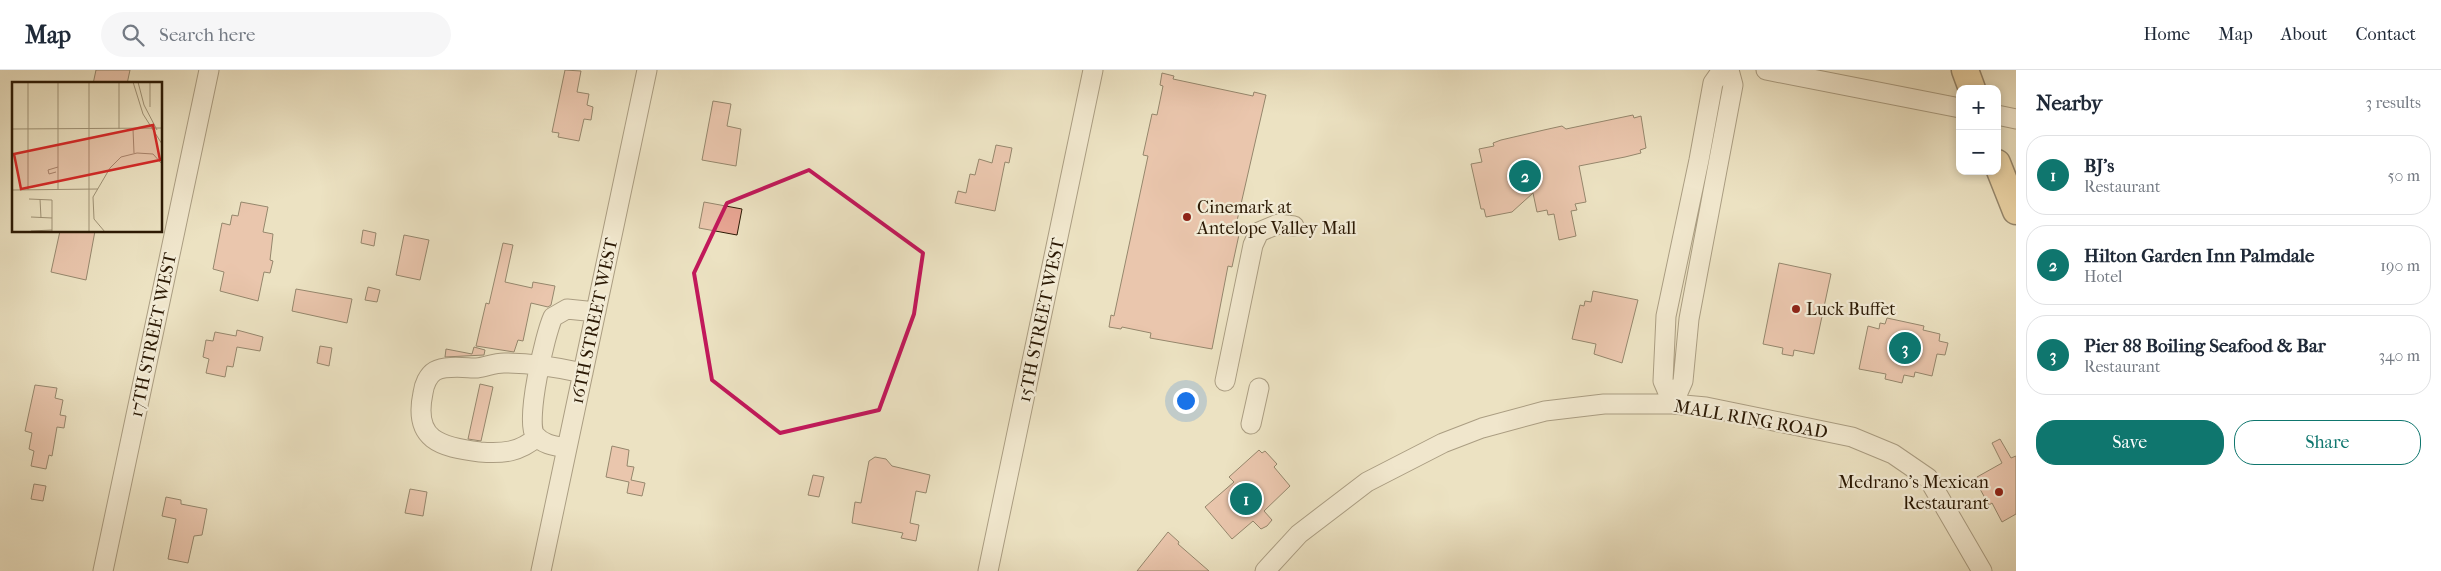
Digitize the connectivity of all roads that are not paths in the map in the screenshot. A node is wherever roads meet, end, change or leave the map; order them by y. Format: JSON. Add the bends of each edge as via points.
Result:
{"nodes":[{"id":1,"x":209,"y":70,"type":"edge"},
{"id":2,"x":647,"y":70,"type":"edge"},
{"id":3,"x":1093,"y":70,"type":"edge"},
{"id":4,"x":1722,"y":70,"type":"edge"},
{"id":5,"x":1730,"y":70,"type":"edge"},
{"id":6,"x":1766,"y":70,"type":"edge"},
{"id":7,"x":1965,"y":70,"type":"edge"},
{"id":8,"x":1971,"y":85,"type":"edge"},
{"id":9,"x":1956,"y":107,"type":"edge"},
{"id":10,"x":2001,"y":116,"type":"edge"},
{"id":11,"x":2016,"y":119,"type":"edge"},
{"id":12,"x":2001,"y":173,"type":"edge"},
{"id":13,"x":2016,"y":211,"type":"edge"},
{"id":14,"x":1294,"y":226,"type":"dead end"},
{"id":15,"x":596,"y":312,"type":"junction"},
{"id":16,"x":541,"y":364,"type":"junction"},
{"id":17,"x":583,"y":373,"type":"junction"},
{"id":18,"x":1225,"y":381,"type":"dead end"},
{"id":19,"x":1259,"y":388,"type":"dead end"},
{"id":20,"x":1672,"y":404,"type":"junction"},
{"id":21,"x":1252,"y":424,"type":"dead end"},
{"id":22,"x":537,"y":437,"type":"junction"},
{"id":23,"x":567,"y":448,"type":"junction"},
{"id":24,"x":103,"y":571,"type":"edge"},
{"id":25,"x":541,"y":571,"type":"edge"},
{"id":26,"x":988,"y":571,"type":"edge"},
{"id":27,"x":1265,"y":571,"type":"edge"},
{"id":28,"x":1982,"y":571,"type":"edge"}],
"edges":[{"from":1,"to":24,"type":"street","name":"17TH STREET WEST"},
{"from":2,"to":15,"type":"street","name":"16TH STREET WEST"},
{"from":3,"to":26,"type":"street","name":"15TH STREET WEST"},
{"from":4,"to":20,"type":"street","via":[[1713,83],[1666,316],[1662,381]]},
{"from":5,"to":20,"type":"street","via":[[1733,85],[1690,319],[1683,381]]},
{"from":6,"to":9,"type":"street"},
{"from":7,"to":8,"type":"highway"},
{"from":10,"to":11,"type":"street"},
{"from":12,"to":13,"type":"highway"},
{"from":14,"to":18,"type":"street","via":[[1278,224],[1259,232],[1253,246]]},
{"from":15,"to":16,"type":"street","via":[[567,309],[553,317]]},
{"from":15,"to":17,"type":"street","name":"16TH STREET WEST"},
{"from":16,"to":17,"type":"street"},
{"from":16,"to":22,"type":"street","via":[[531,420]]},
{"from":16,"to":22,"type":"street","via":[[503,363],[435,371],[425,384],[420,414],[422,425],[439,443],[470,450],[491,453],[518,450]]},
{"from":17,"to":23,"type":"street","name":"16TH STREET WEST"},
{"from":19,"to":21,"type":"street"},
{"from":20,"to":27,"type":"street","name":"MALL RING ROAD","via":[[1604,404],[1545,412],[1482,428],[1443,443],[1367,482],[1299,534]]},
{"from":20,"to":28,"type":"street","name":"MALL RING ROAD","via":[[1706,407],[1852,437],[1894,454],[1928,478]]},
{"from":22,"to":23,"type":"street","via":[[546,443]]},
{"from":23,"to":25,"type":"street","name":"16TH STREET WEST"}]}
